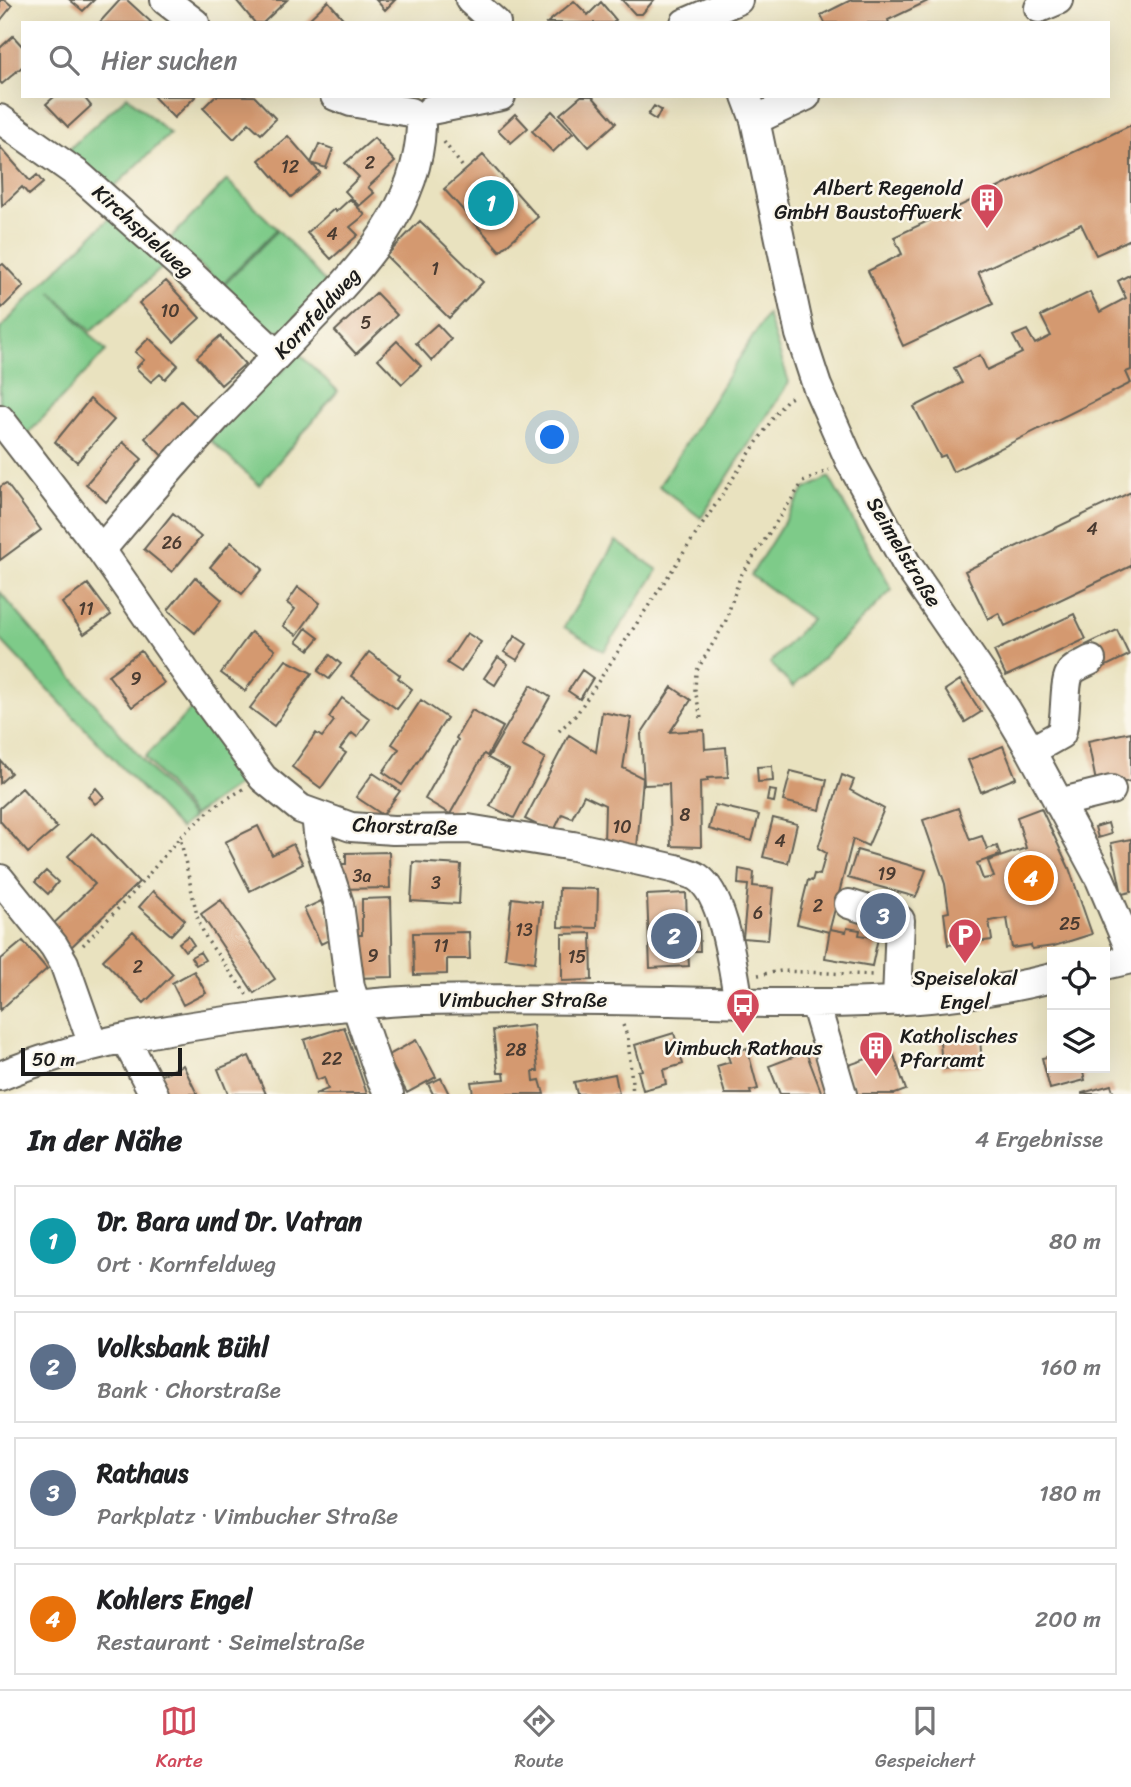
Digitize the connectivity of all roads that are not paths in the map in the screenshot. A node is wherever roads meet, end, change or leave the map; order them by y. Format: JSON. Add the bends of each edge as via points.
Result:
{"nodes":[{"id":1,"x":165,"y":0,"type":"edge"},
{"id":2,"x":470,"y":0,"type":"edge"},
{"id":3,"x":719,"y":8,"type":"edge"},
{"id":4,"x":192,"y":21,"type":"edge"},
{"id":5,"x":494,"y":21,"type":"edge"},
{"id":6,"x":690,"y":21,"type":"edge"},
{"id":7,"x":340,"y":98,"type":"edge"},
{"id":8,"x":494,"y":98,"type":"edge"},
{"id":9,"x":797,"y":98,"type":"edge"},
{"id":10,"x":750,"y":108,"type":"edge"},
{"id":11,"x":423,"y":118,"type":"junction"},
{"id":12,"x":0,"y":119,"type":"edge"},
{"id":13,"x":276,"y":355,"type":"junction"},
{"id":14,"x":0,"y":419,"type":"edge"},
{"id":15,"x":102,"y":550,"type":"junction"},
{"id":16,"x":1091,"y":660,"type":"dead end"},
{"id":17,"x":1031,"y":751,"type":"junction"},
{"id":18,"x":1111,"y":790,"type":"dead end"},
{"id":19,"x":1058,"y":803,"type":"junction"},
{"id":20,"x":316,"y":815,"type":"junction"},
{"id":21,"x":0,"y":879,"type":"edge"},
{"id":22,"x":849,"y":904,"type":"dead end"},
{"id":23,"x":1131,"y":952,"type":"edge"},
{"id":24,"x":1131,"y":960,"type":"edge"},
{"id":25,"x":1110,"y":964,"type":"edge"},
{"id":26,"x":1047,"y":979,"type":"edge"},
{"id":27,"x":897,"y":1001,"type":"junction"},
{"id":28,"x":739,"y":1003,"type":"junction"},
{"id":29,"x":815,"y":1003,"type":"junction"},
{"id":30,"x":358,"y":1004,"type":"junction"},
{"id":31,"x":125,"y":1038,"type":"junction"},
{"id":32,"x":93,"y":1045,"type":"junction"},
{"id":33,"x":0,"y":1076,"type":"edge"},
{"id":34,"x":154,"y":1094,"type":"edge"},
{"id":35,"x":389,"y":1094,"type":"edge"},
{"id":36,"x":842,"y":1094,"type":"edge"}],
"edges":[{"from":1,"to":4,"type":"street"},
{"from":2,"to":5,"type":"street"},
{"from":3,"to":6,"type":"street"},
{"from":7,"to":11,"type":"street"},
{"from":8,"to":11,"type":"street"},
{"from":9,"to":10,"type":"street","name":"Seimelstraße"},
{"from":10,"to":17,"type":"street","name":"Seimelstraße","via":[[800,334],[817,386],[850,461],[906,563]]},
{"from":11,"to":13,"type":"street","name":"Kornfeldweg","via":[[414,175],[390,225],[358,270]]},
{"from":12,"to":13,"type":"street","name":"Kirchspielweg","via":[[79,175]]},
{"from":13,"to":15,"type":"street","name":"Kornfeldweg","via":[[166,471]]},
{"from":14,"to":15,"type":"street","name":"Chorstraße"},
{"from":15,"to":20,"type":"street","name":"Chorstraße","via":[[263,778],[286,799]]},
{"from":16,"to":17,"type":"street","via":[[1071,670],[1061,734]]},
{"from":17,"to":19,"type":"street","name":"Seimelstraße"},
{"from":18,"to":19,"type":"street"},
{"from":19,"to":23,"type":"street","name":"Seimelstraße","via":[[1100,879]]},
{"from":20,"to":28,"type":"street","name":"Chorstraße","via":[[351,827],[468,829],[516,836],[697,877],[718,905]]},
{"from":20,"to":30,"type":"street"},
{"from":21,"to":32,"type":"street","via":[[64,963]]},
{"from":22,"to":27,"type":"street","via":[[900,920]]},
{"from":24,"to":25,"type":"street"},
{"from":26,"to":27,"type":"street","name":"Vimbucher Straße","via":[[965,995]]},
{"from":27,"to":29,"type":"street","name":"Vimbucher Straße"},
{"from":28,"to":29,"type":"street","name":"Vimbucher Straße"},
{"from":28,"to":30,"type":"street","name":"Vimbucher Straße","via":[[423,1000]]},
{"from":29,"to":36,"type":"street"},
{"from":30,"to":31,"type":"street","name":"Vimbucher Straße"},
{"from":30,"to":35,"type":"street"},
{"from":31,"to":32,"type":"street","name":"Vimbucher Straße"},
{"from":31,"to":34,"type":"street"},
{"from":32,"to":33,"type":"street","name":"Vimbucher Straße"}]}
